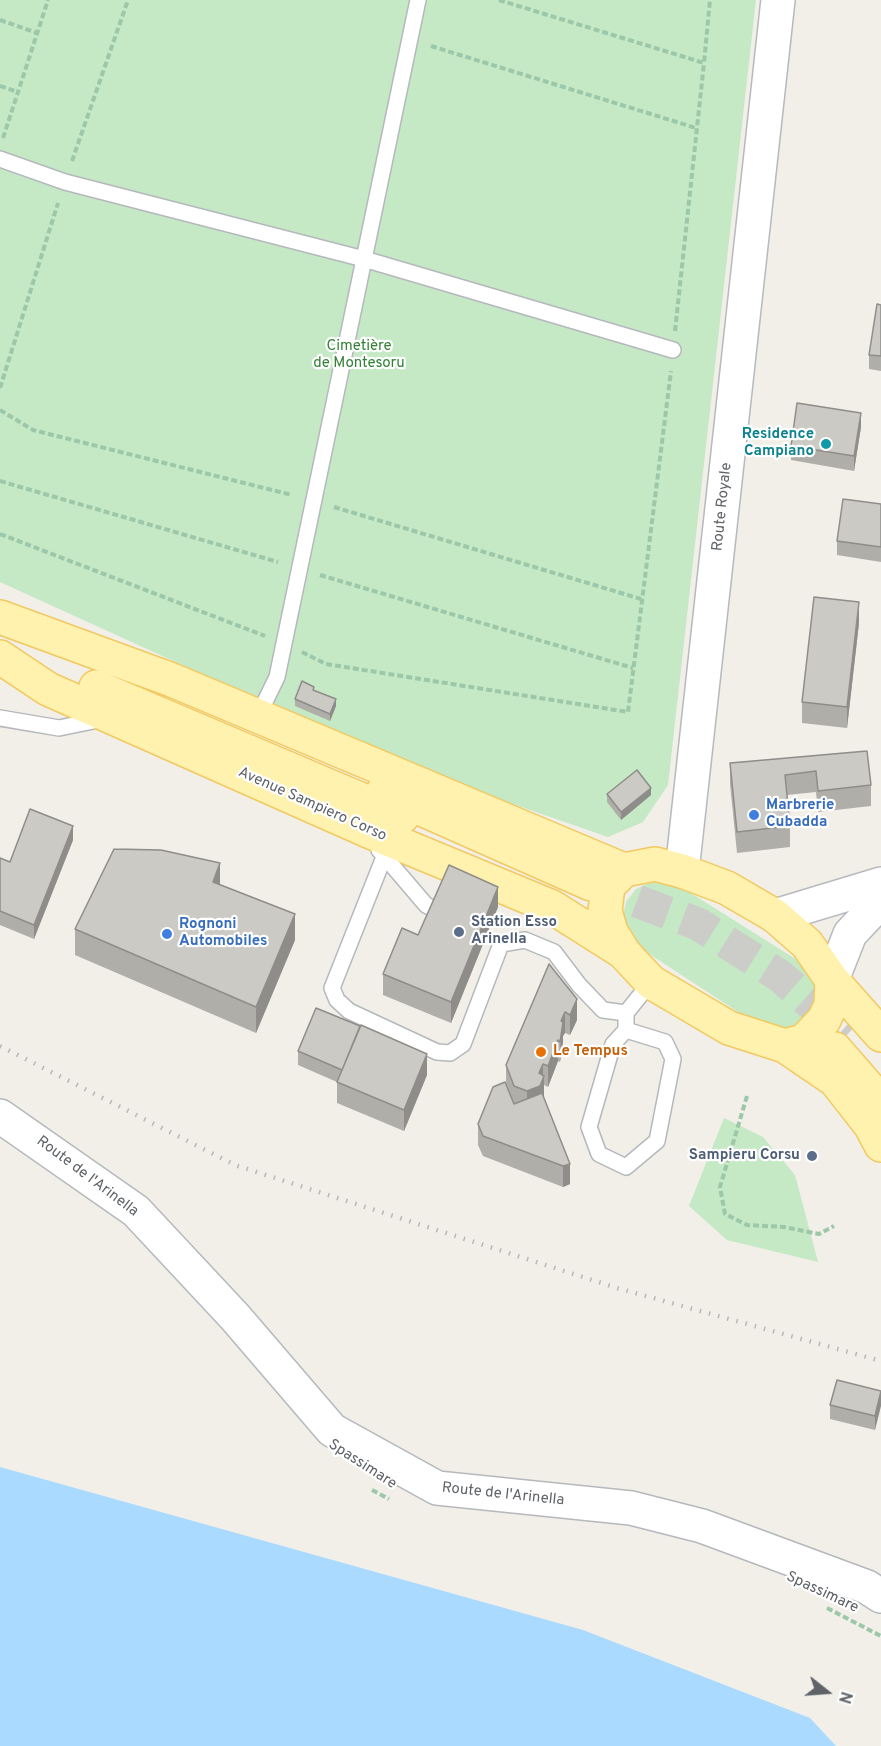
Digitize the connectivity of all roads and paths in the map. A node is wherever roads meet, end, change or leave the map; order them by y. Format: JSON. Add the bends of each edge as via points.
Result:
{"nodes":[{"id":1,"x":48,"y":0,"type":"edge"},
{"id":2,"x":418,"y":0,"type":"edge"},
{"id":3,"x":499,"y":0,"type":"edge"},
{"id":4,"x":705,"y":0,"type":"edge"},
{"id":5,"x":778,"y":0,"type":"edge"},
{"id":6,"x":710,"y":1,"type":"edge"},
{"id":7,"x":0,"y":20,"type":"edge"},
{"id":8,"x":37,"y":33,"type":"junction"},
{"id":9,"x":410,"y":39,"type":"junction"},
{"id":10,"x":704,"y":63,"type":"junction"},
{"id":11,"x":0,"y":86,"type":"edge"},
{"id":12,"x":18,"y":92,"type":"junction"},
{"id":13,"x":696,"y":128,"type":"junction"},
{"id":14,"x":0,"y":147,"type":"edge"},
{"id":15,"x":0,"y":159,"type":"edge"},
{"id":16,"x":364,"y":259,"type":"junction"},
{"id":17,"x":673,"y":350,"type":"junction"},
{"id":18,"x":0,"y":480,"type":"edge"},
{"id":19,"x":0,"y":534,"type":"edge"},
{"id":20,"x":299,"y":568,"type":"junction"},
{"id":21,"x":4,"y":618,"type":"edge"},
{"id":22,"x":283,"y":643,"type":"junction"},
{"id":23,"x":0,"y":657,"type":"edge"},
{"id":24,"x":633,"y":668,"type":"junction"},
{"id":25,"x":258,"y":716,"type":"junction"},
{"id":26,"x":0,"y":718,"type":"edge"},
{"id":27,"x":113,"y":718,"type":"junction"},
{"id":28,"x":176,"y":719,"type":"junction"},
{"id":29,"x":208,"y":760,"type":"junction"},
{"id":30,"x":366,"y":830,"type":"junction"},
{"id":31,"x":384,"y":857,"type":"junction"},
{"id":32,"x":624,"y":870,"type":"junction"},
{"id":33,"x":682,"y":871,"type":"junction"},
{"id":34,"x":881,"y":885,"type":"edge"},
{"id":35,"x":881,"y":901,"type":"edge"},
{"id":36,"x":775,"y":916,"type":"junction"},
{"id":37,"x":464,"y":925,"type":"edge"},
{"id":38,"x":624,"y":953,"type":"junction"},
{"id":39,"x":832,"y":980,"type":"junction"},
{"id":40,"x":651,"y":982,"type":"junction"},
{"id":41,"x":626,"y":1012,"type":"junction"},
{"id":42,"x":626,"y":1030,"type":"junction"},
{"id":43,"x":881,"y":1035,"type":"edge"},
{"id":44,"x":785,"y":1047,"type":"junction"},
{"id":45,"x":881,"y":1077,"type":"edge"},
{"id":46,"x":747,"y":1096,"type":"dead end"},
{"id":47,"x":881,"y":1102,"type":"edge"},
{"id":48,"x":0,"y":1116,"type":"edge"},
{"id":49,"x":881,"y":1145,"type":"edge"},
{"id":50,"x":834,"y":1226,"type":"dead end"},
{"id":51,"x":363,"y":1484,"type":"dead end"},
{"id":52,"x":394,"y":1501,"type":"dead end"},
{"id":53,"x":881,"y":1596,"type":"edge"},
{"id":54,"x":819,"y":1604,"type":"dead end"},
{"id":55,"x":881,"y":1636,"type":"edge"}],
"edges":[{"from":1,"to":8,"type":"path"},
{"from":2,"to":9,"type":"lane"},
{"from":3,"to":10,"type":"path"},
{"from":4,"to":6,"type":"path"},
{"from":5,"to":33,"type":"main road","name":"Route Royale"},
{"from":6,"to":10,"type":"path"},
{"from":7,"to":8,"type":"path"},
{"from":8,"to":12,"type":"path"},
{"from":9,"to":13,"type":"path"},
{"from":9,"to":16,"type":"lane"},
{"from":10,"to":13,"type":"path"},
{"from":11,"to":12,"type":"path"},
{"from":12,"to":14,"type":"path"},
{"from":13,"to":17,"type":"path"},
{"from":15,"to":16,"type":"lane","via":[[65,182]]},
{"from":16,"to":17,"type":"lane"},
{"from":16,"to":20,"type":"lane"},
{"from":17,"to":24,"type":"path"},
{"from":18,"to":20,"type":"path"},
{"from":19,"to":22,"type":"path"},
{"from":20,"to":22,"type":"lane"},
{"from":20,"to":24,"type":"path"},
{"from":21,"to":25,"type":"main road"},
{"from":21,"to":28,"type":"main road","via":[[164,696],[589,891]]},
{"from":22,"to":24,"type":"path","via":[[326,664],[628,712]]},
{"from":22,"to":25,"type":"lane","via":[[277,677]]},
{"from":23,"to":27,"type":"main road","name":"Avenue Sampiero Corso","via":[[48,689]]},
{"from":23,"to":28,"type":"main road","via":[[59,672]]},
{"from":25,"to":32,"type":"main road"},
{"from":26,"to":27,"type":"lane","via":[[59,728]]},
{"from":27,"to":29,"type":"main road","name":"Avenue Sampiero Corso"},
{"from":28,"to":29,"type":"lane"},
{"from":29,"to":30,"type":"main road","name":"Avenue Sampiero Corso"},
{"from":30,"to":31,"type":"lane"},
{"from":30,"to":38,"type":"main road","name":"Avenue Sampiero Corso","via":[[552,907]]},
{"from":31,"to":37,"type":"lane","via":[[426,905]]},
{"from":31,"to":41,"type":"lane","via":[[332,988],[337,1000],[349,1011],[437,1052],[450,1053],[463,1044],[496,942],[525,940],[554,952],[603,1010]]},
{"from":32,"to":33,"type":"main road","via":[[655,864]]},
{"from":32,"to":38,"type":"main road","via":[[608,886],[605,911],[611,932]]},
{"from":33,"to":36,"type":"main road","via":[[727,888]]},
{"from":34,"to":36,"type":"main road"},
{"from":35,"to":39,"type":"main road","via":[[849,934]]},
{"from":36,"to":39,"type":"main road","via":[[807,944]]},
{"from":38,"to":40,"type":"main road"},
{"from":39,"to":43,"type":"main road"},
{"from":39,"to":44,"type":"main road","via":[[831,1005],[824,1020],[804,1041]]},
{"from":40,"to":41,"type":"lane"},
{"from":40,"to":44,"type":"main road","via":[[729,1028]]},
{"from":41,"to":42,"type":"lane"},
{"from":42,"to":42,"type":"lane","via":[[613,1044],[589,1127],[599,1154],[626,1167],[657,1141],[673,1059],[665,1042]]},
{"from":44,"to":49,"type":"main road","via":[[836,1080]]},
{"from":45,"to":47,"type":"main road","via":[[841,1042]]},
{"from":46,"to":50,"type":"path","via":[[720,1186],[725,1214],[747,1226],[784,1227],[819,1234]]},
{"from":48,"to":53,"type":"main road","name":"Route de l'Arinella","via":[[136,1211],[235,1317],[332,1430],[436,1488],[631,1508],[702,1526],[867,1587]]},
{"from":51,"to":52,"type":"path","name":"Spassimare"},
{"from":54,"to":55,"type":"path","name":"Spassimare"}]}
